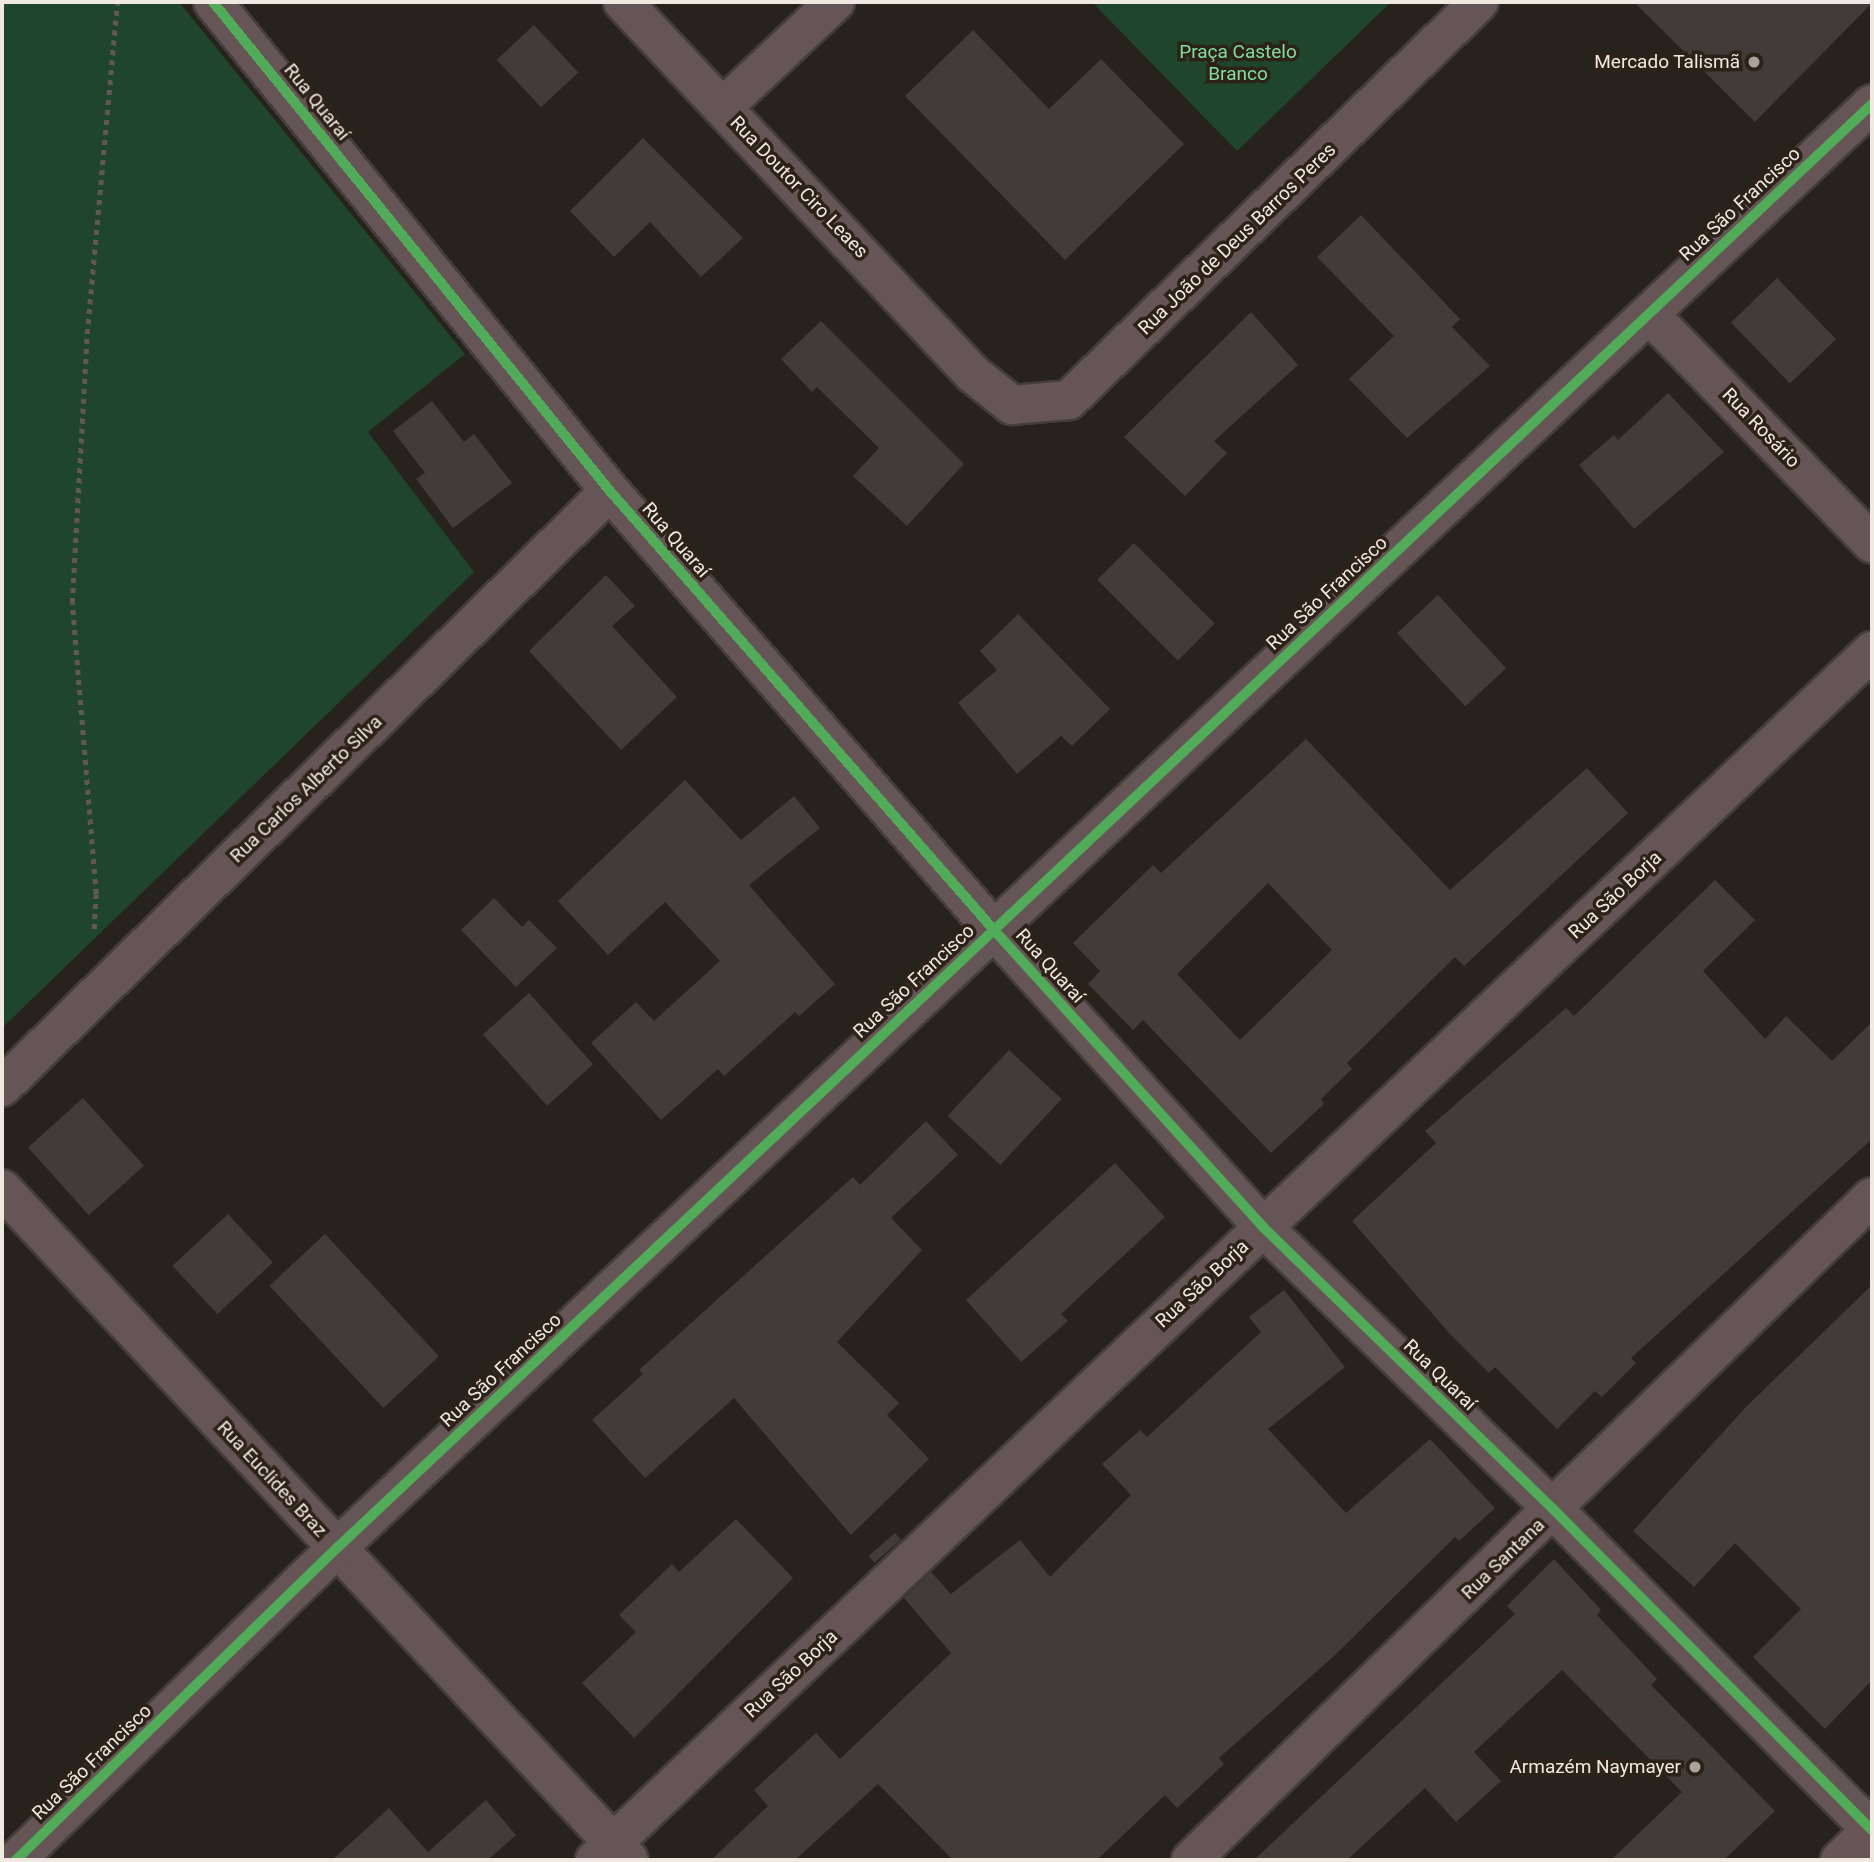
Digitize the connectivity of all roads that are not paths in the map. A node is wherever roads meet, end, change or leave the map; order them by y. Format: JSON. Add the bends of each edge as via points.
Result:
{"nodes":[{"id":1,"x":213,"y":2,"type":"edge"},
{"id":2,"x":623,"y":2,"type":"edge"},
{"id":3,"x":835,"y":2,"type":"edge"},
{"id":4,"x":1479,"y":2,"type":"edge"},
{"id":5,"x":1872,"y":104,"type":"edge"},
{"id":6,"x":723,"y":107,"type":"junction"},
{"id":7,"x":1649,"y":314,"type":"junction"},
{"id":8,"x":973,"y":374,"type":"joint"},
{"id":9,"x":610,"y":491,"type":"junction"},
{"id":10,"x":1872,"y":543,"type":"edge"},
{"id":11,"x":1872,"y":651,"type":"edge"},
{"id":12,"x":994,"y":930,"type":"junction"},
{"id":13,"x":2,"y":1087,"type":"edge"},
{"id":14,"x":2,"y":1189,"type":"edge"},
{"id":15,"x":1872,"y":1197,"type":"edge"},
{"id":16,"x":1263,"y":1227,"type":"junction"},
{"id":17,"x":1554,"y":1510,"type":"junction"},
{"id":18,"x":337,"y":1548,"type":"junction"},
{"id":19,"x":1872,"y":1830,"type":"edge"},
{"id":20,"x":612,"y":1854,"type":"edge"},
{"id":21,"x":16,"y":1860,"type":"edge"},
{"id":22,"x":1191,"y":1860,"type":"edge"},
{"id":23,"x":1840,"y":1860,"type":"edge"}],
"edges":[{"from":1,"to":9,"type":"street","name":"Rua Quaraí"},
{"from":2,"to":6,"type":"street","name":"Rua Doutor Ciro Leaes"},
{"from":3,"to":6,"type":"street"},
{"from":4,"to":8,"type":"street","name":"Rua João de Deus Barros Peres","via":[[1069,400],[1012,404]]},
{"from":5,"to":7,"type":"street","name":"Rua São Francisco"},
{"from":6,"to":8,"type":"street","name":"Rua Doutor Ciro Leaes"},
{"from":7,"to":10,"type":"street","name":"Rua Rosário"},
{"from":7,"to":12,"type":"street","name":"Rua São Francisco"},
{"from":9,"to":12,"type":"street","name":"Rua Quaraí"},
{"from":9,"to":13,"type":"street","name":"Rua Carlos Alberto Silva"},
{"from":11,"to":16,"type":"street","name":"Rua São Borja"},
{"from":12,"to":16,"type":"street","name":"Rua Quaraí"},
{"from":12,"to":18,"type":"street","name":"Rua São Francisco"},
{"from":14,"to":18,"type":"street","name":"Rua Euclides Braz"},
{"from":15,"to":17,"type":"street","name":"Rua Santana"},
{"from":16,"to":17,"type":"street","name":"Rua Quaraí"},
{"from":16,"to":20,"type":"street","name":"Rua São Borja"},
{"from":17,"to":19,"type":"street","name":"Rua Quaraí"},
{"from":17,"to":22,"type":"street","name":"Rua Santana"},
{"from":18,"to":20,"type":"street","name":"Rua Euclides Braz"},
{"from":18,"to":21,"type":"street","name":"Rua São Francisco"},
{"from":19,"to":23,"type":"street"}]}
